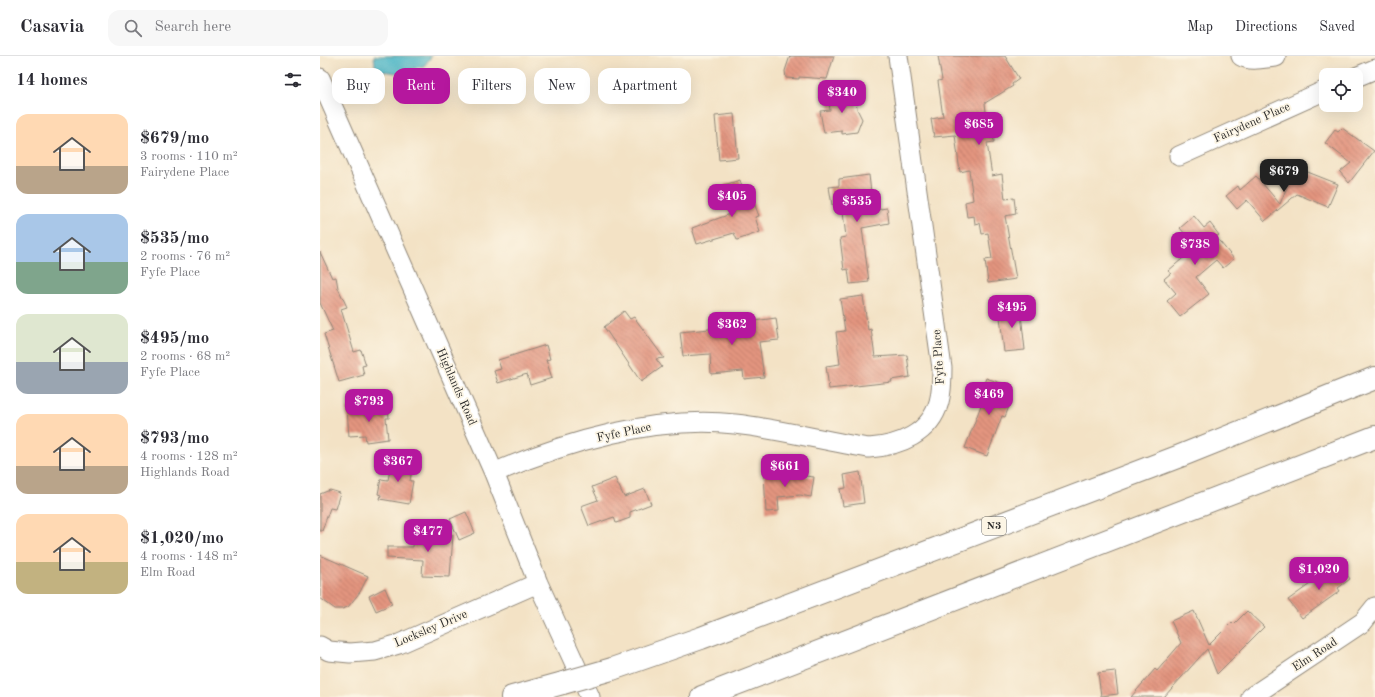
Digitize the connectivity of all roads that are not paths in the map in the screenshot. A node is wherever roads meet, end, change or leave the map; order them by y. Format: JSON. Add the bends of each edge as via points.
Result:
{"nodes":[{"id":1,"x":898,"y":56,"type":"edge"},
{"id":2,"x":1241,"y":56,"type":"edge"},
{"id":3,"x":1276,"y":57,"type":"edge"},
{"id":4,"x":1375,"y":69,"type":"edge"},
{"id":5,"x":1363,"y":74,"type":"edge"},
{"id":6,"x":320,"y":78,"type":"edge"},
{"id":7,"x":1319,"y":93,"type":"edge"},
{"id":8,"x":1179,"y":156,"type":"dead end"},
{"id":9,"x":1375,"y":378,"type":"edge"},
{"id":10,"x":1375,"y":437,"type":"edge"},
{"id":11,"x":494,"y":474,"type":"junction"},
{"id":12,"x":538,"y":583,"type":"junction"},
{"id":13,"x":1375,"y":607,"type":"edge"},
{"id":14,"x":320,"y":646,"type":"edge"},
{"id":15,"x":512,"y":697,"type":"edge"},
{"id":16,"x":590,"y":697,"type":"edge"},
{"id":17,"x":702,"y":697,"type":"edge"},
{"id":18,"x":1251,"y":697,"type":"edge"}],
"edges":[{"from":1,"to":11,"type":"street","name":"Fyfe Place","via":[[942,368],[939,403],[926,426],[900,442],[887,447],[869,448],[734,424],[681,423],[637,428],[596,438]]},
{"from":2,"to":3,"type":"street","via":[[1253,59]]},
{"from":4,"to":5,"type":"street"},
{"from":6,"to":11,"type":"street","name":"Highlands Road"},
{"from":7,"to":8,"type":"street","name":"Fairydene Place"},
{"from":9,"to":15,"type":"highway","number":"N3","bridge":true,"via":[[701,638],[612,669]]},
{"from":10,"to":17,"type":"highway"},
{"from":11,"to":12,"type":"street","name":"Highlands Road"},
{"from":12,"to":14,"type":"street","name":"Locksley Drive","via":[[399,644],[375,651],[350,653],[329,651]]},
{"from":12,"to":16,"type":"street","name":"Highlands Road"},
{"from":13,"to":18,"type":"street","name":"Elm Road","via":[[1363,622]]}]}
